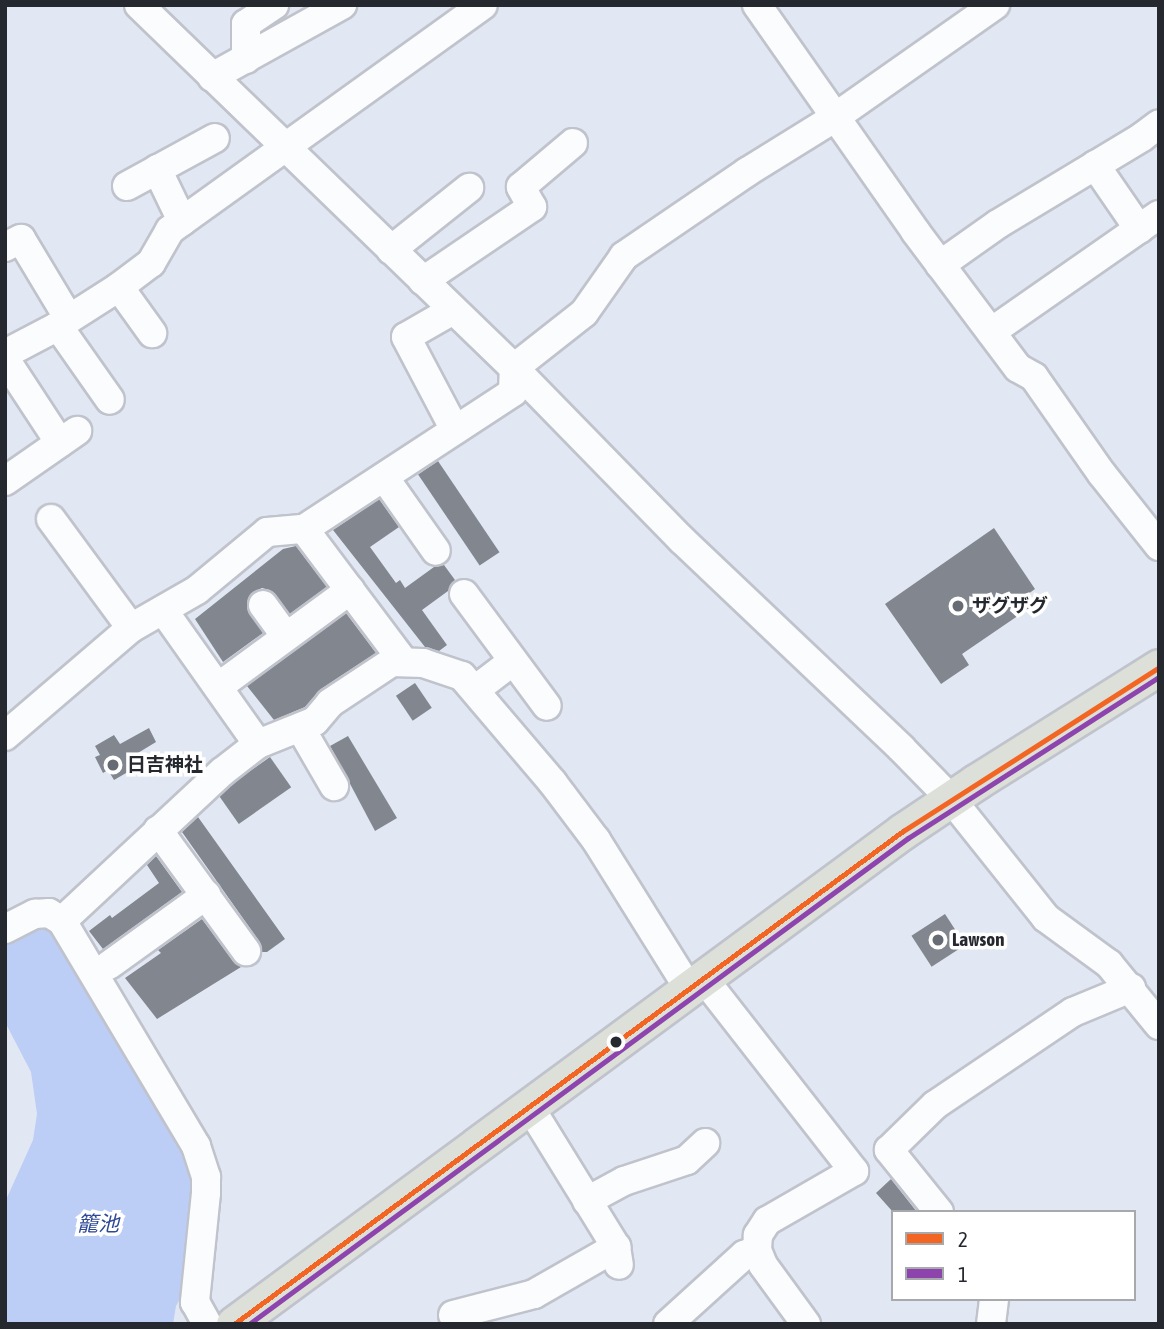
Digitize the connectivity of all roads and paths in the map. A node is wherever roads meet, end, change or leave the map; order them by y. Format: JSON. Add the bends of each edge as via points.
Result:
{"nodes":[{"id":1,"x":139,"y":5,"type":"edge"},
{"id":2,"x":274,"y":5,"type":"edge"},
{"id":3,"x":341,"y":5,"type":"edge"},
{"id":4,"x":483,"y":5,"type":"edge"},
{"id":5,"x":757,"y":5,"type":"edge"},
{"id":6,"x":995,"y":5,"type":"edge"},
{"id":7,"x":246,"y":59,"type":"junction"},
{"id":8,"x":212,"y":77,"type":"junction"},
{"id":9,"x":834,"y":118,"type":"junction"},
{"id":10,"x":1159,"y":124,"type":"edge"},
{"id":11,"x":215,"y":138,"type":"dead end"},
{"id":12,"x":573,"y":143,"type":"dead end"},
{"id":13,"x":285,"y":148,"type":"junction"},
{"id":14,"x":1095,"y":165,"type":"junction"},
{"id":15,"x":158,"y":169,"type":"junction"},
{"id":16,"x":127,"y":186,"type":"dead end"},
{"id":17,"x":469,"y":188,"type":"dead end"},
{"id":18,"x":182,"y":221,"type":"junction"},
{"id":19,"x":1149,"y":222,"type":"edge"},
{"id":20,"x":5,"y":247,"type":"edge"},
{"id":21,"x":391,"y":250,"type":"junction"},
{"id":22,"x":940,"y":265,"type":"junction"},
{"id":23,"x":423,"y":281,"type":"junction"},
{"id":24,"x":119,"y":287,"type":"junction"},
{"id":25,"x":453,"y":310,"type":"junction"},
{"id":26,"x":63,"y":323,"type":"junction"},
{"id":27,"x":991,"y":332,"type":"junction"},
{"id":28,"x":152,"y":333,"type":"dead end"},
{"id":29,"x":5,"y":356,"type":"edge"},
{"id":30,"x":514,"y":368,"type":"junction"},
{"id":31,"x":110,"y":400,"type":"dead end"},
{"id":32,"x":455,"y":430,"type":"junction"},
{"id":33,"x":384,"y":477,"type":"junction"},
{"id":34,"x":5,"y":481,"type":"edge"},
{"id":35,"x":51,"y":519,"type":"dead end"},
{"id":36,"x":304,"y":529,"type":"junction"},
{"id":37,"x":1159,"y":546,"type":"edge"},
{"id":38,"x":436,"y":551,"type":"dead end"},
{"id":39,"x":350,"y":590,"type":"junction"},
{"id":40,"x":464,"y":594,"type":"dead end"},
{"id":41,"x":262,"y":605,"type":"dead end"},
{"id":42,"x":163,"y":610,"type":"junction"},
{"id":43,"x":131,"y":628,"type":"junction"},
{"id":44,"x":286,"y":637,"type":"junction"},
{"id":45,"x":513,"y":660,"type":"junction"},
{"id":46,"x":404,"y":662,"type":"junction"},
{"id":47,"x":1159,"y":667,"type":"edge"},
{"id":48,"x":218,"y":687,"type":"junction"},
{"id":49,"x":475,"y":690,"type":"junction"},
{"id":50,"x":547,"y":706,"type":"dead end"},
{"id":51,"x":301,"y":729,"type":"junction"},
{"id":52,"x":5,"y":736,"type":"edge"},
{"id":53,"x":258,"y":744,"type":"junction"},
{"id":54,"x":334,"y":786,"type":"dead end"},
{"id":55,"x":951,"y":799,"type":"junction"},
{"id":56,"x":158,"y":830,"type":"junction"},
{"id":57,"x":206,"y":895,"type":"junction"},
{"id":58,"x":62,"y":921,"type":"junction"},
{"id":59,"x":5,"y":929,"type":"edge"},
{"id":60,"x":246,"y":951,"type":"dead end"},
{"id":61,"x":109,"y":965,"type":"dead end"},
{"id":62,"x":696,"y":984,"type":"junction"},
{"id":63,"x":1131,"y":988,"type":"junction"},
{"id":64,"x":1159,"y":1025,"type":"edge"},
{"id":65,"x":529,"y":1107,"type":"junction"},
{"id":66,"x":705,"y":1143,"type":"dead end"},
{"id":67,"x":889,"y":1150,"type":"junction"},
{"id":68,"x":854,"y":1171,"type":"junction"},
{"id":69,"x":587,"y":1200,"type":"junction"},
{"id":70,"x":937,"y":1210,"type":"edge"},
{"id":71,"x":757,"y":1250,"type":"junction"},
{"id":72,"x":993,"y":1301,"type":"edge"},
{"id":73,"x":453,"y":1315,"type":"dead end"},
{"id":74,"x":253,"y":1318,"type":"edge"},
{"id":75,"x":207,"y":1324,"type":"edge"},
{"id":76,"x":668,"y":1324,"type":"edge"},
{"id":77,"x":806,"y":1324,"type":"edge"},
{"id":78,"x":991,"y":1324,"type":"edge"}],
"edges":[{"from":1,"to":8,"type":"street"},
{"from":2,"to":7,"type":"street","via":[[246,24]]},
{"from":3,"to":7,"type":"street"},
{"from":4,"to":13,"type":"street"},
{"from":5,"to":9,"type":"street"},
{"from":6,"to":9,"type":"street"},
{"from":7,"to":8,"type":"street"},
{"from":8,"to":13,"type":"street"},
{"from":9,"to":22,"type":"street"},
{"from":9,"to":30,"type":"street","via":[[624,256],[584,313]]},
{"from":10,"to":14,"type":"street","via":[[1118,140]]},
{"from":11,"to":15,"type":"street"},
{"from":12,"to":23,"type":"street","via":[[521,187],[532,207]]},
{"from":13,"to":18,"type":"street"},
{"from":13,"to":21,"type":"street"},
{"from":14,"to":19,"type":"street"},
{"from":14,"to":22,"type":"street"},
{"from":15,"to":16,"type":"street"},
{"from":15,"to":18,"type":"street"},
{"from":17,"to":21,"type":"street"},
{"from":18,"to":24,"type":"street","via":[[170,230],[150,263]]},
{"from":19,"to":27,"type":"street"},
{"from":20,"to":26,"type":"street","via":[[21,239]]},
{"from":21,"to":23,"type":"street"},
{"from":22,"to":27,"type":"street"},
{"from":23,"to":25,"type":"street"},
{"from":24,"to":26,"type":"street"},
{"from":24,"to":28,"type":"street"},
{"from":25,"to":30,"type":"street"},
{"from":25,"to":32,"type":"street","via":[[406,337]]},
{"from":26,"to":29,"type":"street"},
{"from":26,"to":31,"type":"street"},
{"from":27,"to":37,"type":"street","via":[[1018,368],[1034,377]]},
{"from":29,"to":34,"type":"street","via":[[68,437]]},
{"from":30,"to":32,"type":"street","via":[[513,392]]},
{"from":30,"to":55,"type":"street","via":[[682,540]]},
{"from":32,"to":33,"type":"street"},
{"from":33,"to":36,"type":"street"},
{"from":33,"to":38,"type":"street"},
{"from":35,"to":43,"type":"street","via":[[99,570]]},
{"from":36,"to":39,"type":"street"},
{"from":36,"to":42,"type":"street","via":[[267,532],[197,590]]},
{"from":39,"to":44,"type":"street"},
{"from":39,"to":46,"type":"street"},
{"from":40,"to":45,"type":"street"},
{"from":41,"to":44,"type":"street"},
{"from":42,"to":43,"type":"street"},
{"from":42,"to":48,"type":"street"},
{"from":43,"to":52,"type":"street"},
{"from":44,"to":48,"type":"street"},
{"from":45,"to":49,"type":"street"},
{"from":45,"to":50,"type":"street"},
{"from":46,"to":49,"type":"street","via":[[462,676]]},
{"from":46,"to":51,"type":"street","via":[[392,662],[359,682]]},
{"from":47,"to":55,"type":"main road"},
{"from":48,"to":53,"type":"street"},
{"from":49,"to":62,"type":"street","via":[[596,840]]},
{"from":51,"to":53,"type":"street"},
{"from":51,"to":54,"type":"street"},
{"from":53,"to":56,"type":"street"},
{"from":55,"to":62,"type":"main road"},
{"from":55,"to":63,"type":"street","via":[[1046,918],[1109,964]]},
{"from":56,"to":57,"type":"street"},
{"from":56,"to":58,"type":"street"},
{"from":57,"to":60,"type":"street"},
{"from":57,"to":61,"type":"street"},
{"from":58,"to":59,"type":"street","via":[[48,913],[35,914]]},
{"from":58,"to":75,"type":"street","via":[[201,1159],[206,1193],[195,1288],[197,1310]]},
{"from":62,"to":65,"type":"main road"},
{"from":62,"to":68,"type":"street"},
{"from":63,"to":64,"type":"street"},
{"from":63,"to":67,"type":"street","via":[[1062,1020],[935,1105]]},
{"from":65,"to":69,"type":"street"},
{"from":65,"to":74,"type":"main road"},
{"from":66,"to":69,"type":"street","via":[[687,1160],[624,1181]]},
{"from":67,"to":68,"type":"street"},
{"from":67,"to":70,"type":"street"},
{"from":68,"to":71,"type":"street","via":[[766,1221]]},
{"from":69,"to":73,"type":"street","via":[[618,1256],[502,1312]]},
{"from":71,"to":76,"type":"street","via":[[744,1255]]},
{"from":71,"to":77,"type":"street"},
{"from":72,"to":78,"type":"street"}]}
